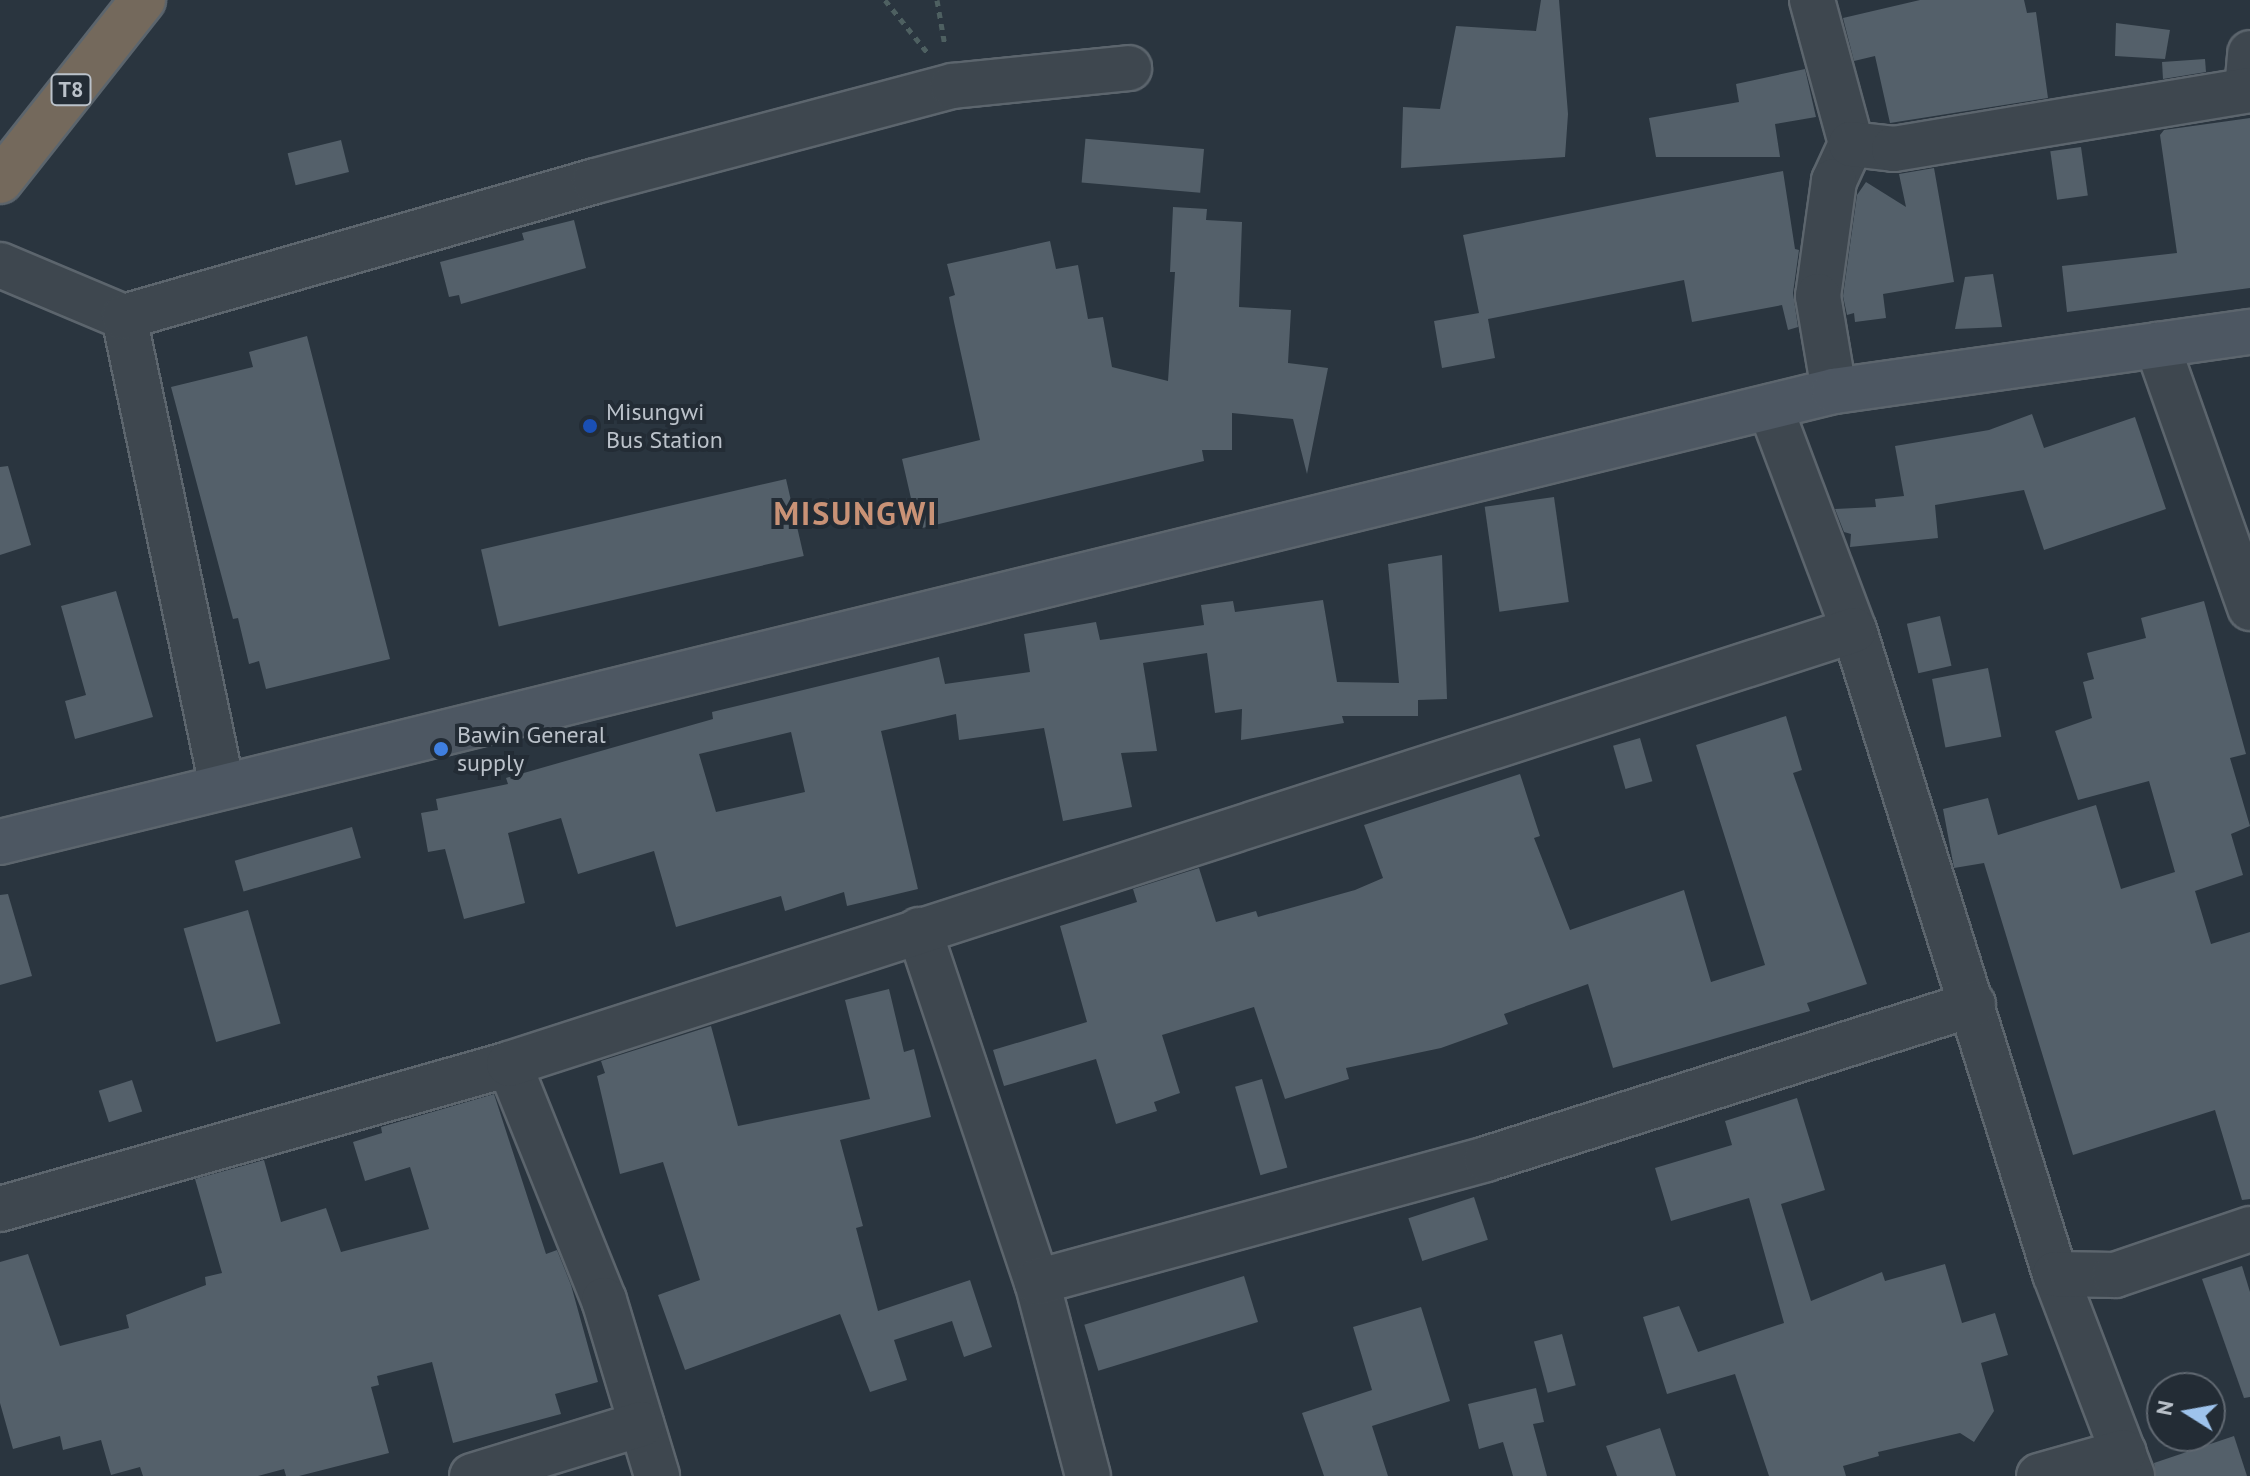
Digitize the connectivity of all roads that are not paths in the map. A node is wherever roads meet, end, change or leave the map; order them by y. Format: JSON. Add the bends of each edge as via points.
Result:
{"nodes":[{"id":1,"x":143,"y":0,"type":"edge"},
{"id":2,"x":1812,"y":0,"type":"edge"},
{"id":3,"x":1129,"y":68,"type":"dead end"},
{"id":4,"x":2249,"y":78,"type":"edge"},
{"id":5,"x":1851,"y":144,"type":"junction"},
{"id":6,"x":0,"y":181,"type":"edge"},
{"id":7,"x":0,"y":265,"type":"edge"},
{"id":8,"x":124,"y":317,"type":"junction"},
{"id":9,"x":2250,"y":332,"type":"edge"},
{"id":10,"x":2157,"y":345,"type":"junction"},
{"id":11,"x":1834,"y":391,"type":"junction"},
{"id":12,"x":1770,"y":407,"type":"junction"},
{"id":13,"x":2250,"y":608,"type":"edge"},
{"id":14,"x":1854,"y":630,"type":"junction"},
{"id":15,"x":222,"y":785,"type":"junction"},
{"id":16,"x":0,"y":842,"type":"edge"},
{"id":17,"x":919,"y":930,"type":"junction"},
{"id":18,"x":1973,"y":1004,"type":"junction"},
{"id":19,"x":509,"y":1064,"type":"junction"},
{"id":20,"x":0,"y":1209,"type":"edge"},
{"id":21,"x":2250,"y":1229,"type":"edge"},
{"id":22,"x":2055,"y":1274,"type":"junction"},
{"id":23,"x":1037,"y":1282,"type":"junction"},
{"id":24,"x":641,"y":1424,"type":"junction"},
{"id":25,"x":2128,"y":1464,"type":"edge"},
{"id":26,"x":472,"y":1476,"type":"edge"},
{"id":27,"x":657,"y":1476,"type":"edge"},
{"id":28,"x":1088,"y":1476,"type":"edge"},
{"id":29,"x":2039,"y":1476,"type":"edge"}],
"edges":[{"from":1,"to":6,"type":"highway","number":"T8"},
{"from":2,"to":5,"type":"street"},
{"from":3,"to":8,"type":"street","via":[[953,86],[565,189]]},
{"from":4,"to":5,"type":"street","via":[[1894,149]]},
{"from":5,"to":11,"type":"street","via":[[1834,181],[1818,296]]},
{"from":7,"to":8,"type":"street"},
{"from":8,"to":15,"type":"street"},
{"from":9,"to":10,"type":"street"},
{"from":10,"to":11,"type":"street"},
{"from":10,"to":13,"type":"street"},
{"from":11,"to":12,"type":"street"},
{"from":12,"to":14,"type":"street"},
{"from":12,"to":15,"type":"street"},
{"from":14,"to":17,"type":"street"},
{"from":14,"to":18,"type":"street"},
{"from":15,"to":16,"type":"street"},
{"from":17,"to":19,"type":"street"},
{"from":17,"to":23,"type":"street"},
{"from":18,"to":22,"type":"street"},
{"from":18,"to":23,"type":"street","via":[[1486,1159]]},
{"from":19,"to":20,"type":"street"},
{"from":19,"to":24,"type":"street","via":[[604,1300]]},
{"from":21,"to":22,"type":"street","via":[[2115,1275]]},
{"from":22,"to":25,"type":"street"},
{"from":23,"to":28,"type":"street"},
{"from":24,"to":26,"type":"street"},
{"from":24,"to":27,"type":"street"},
{"from":25,"to":29,"type":"street"}]}
